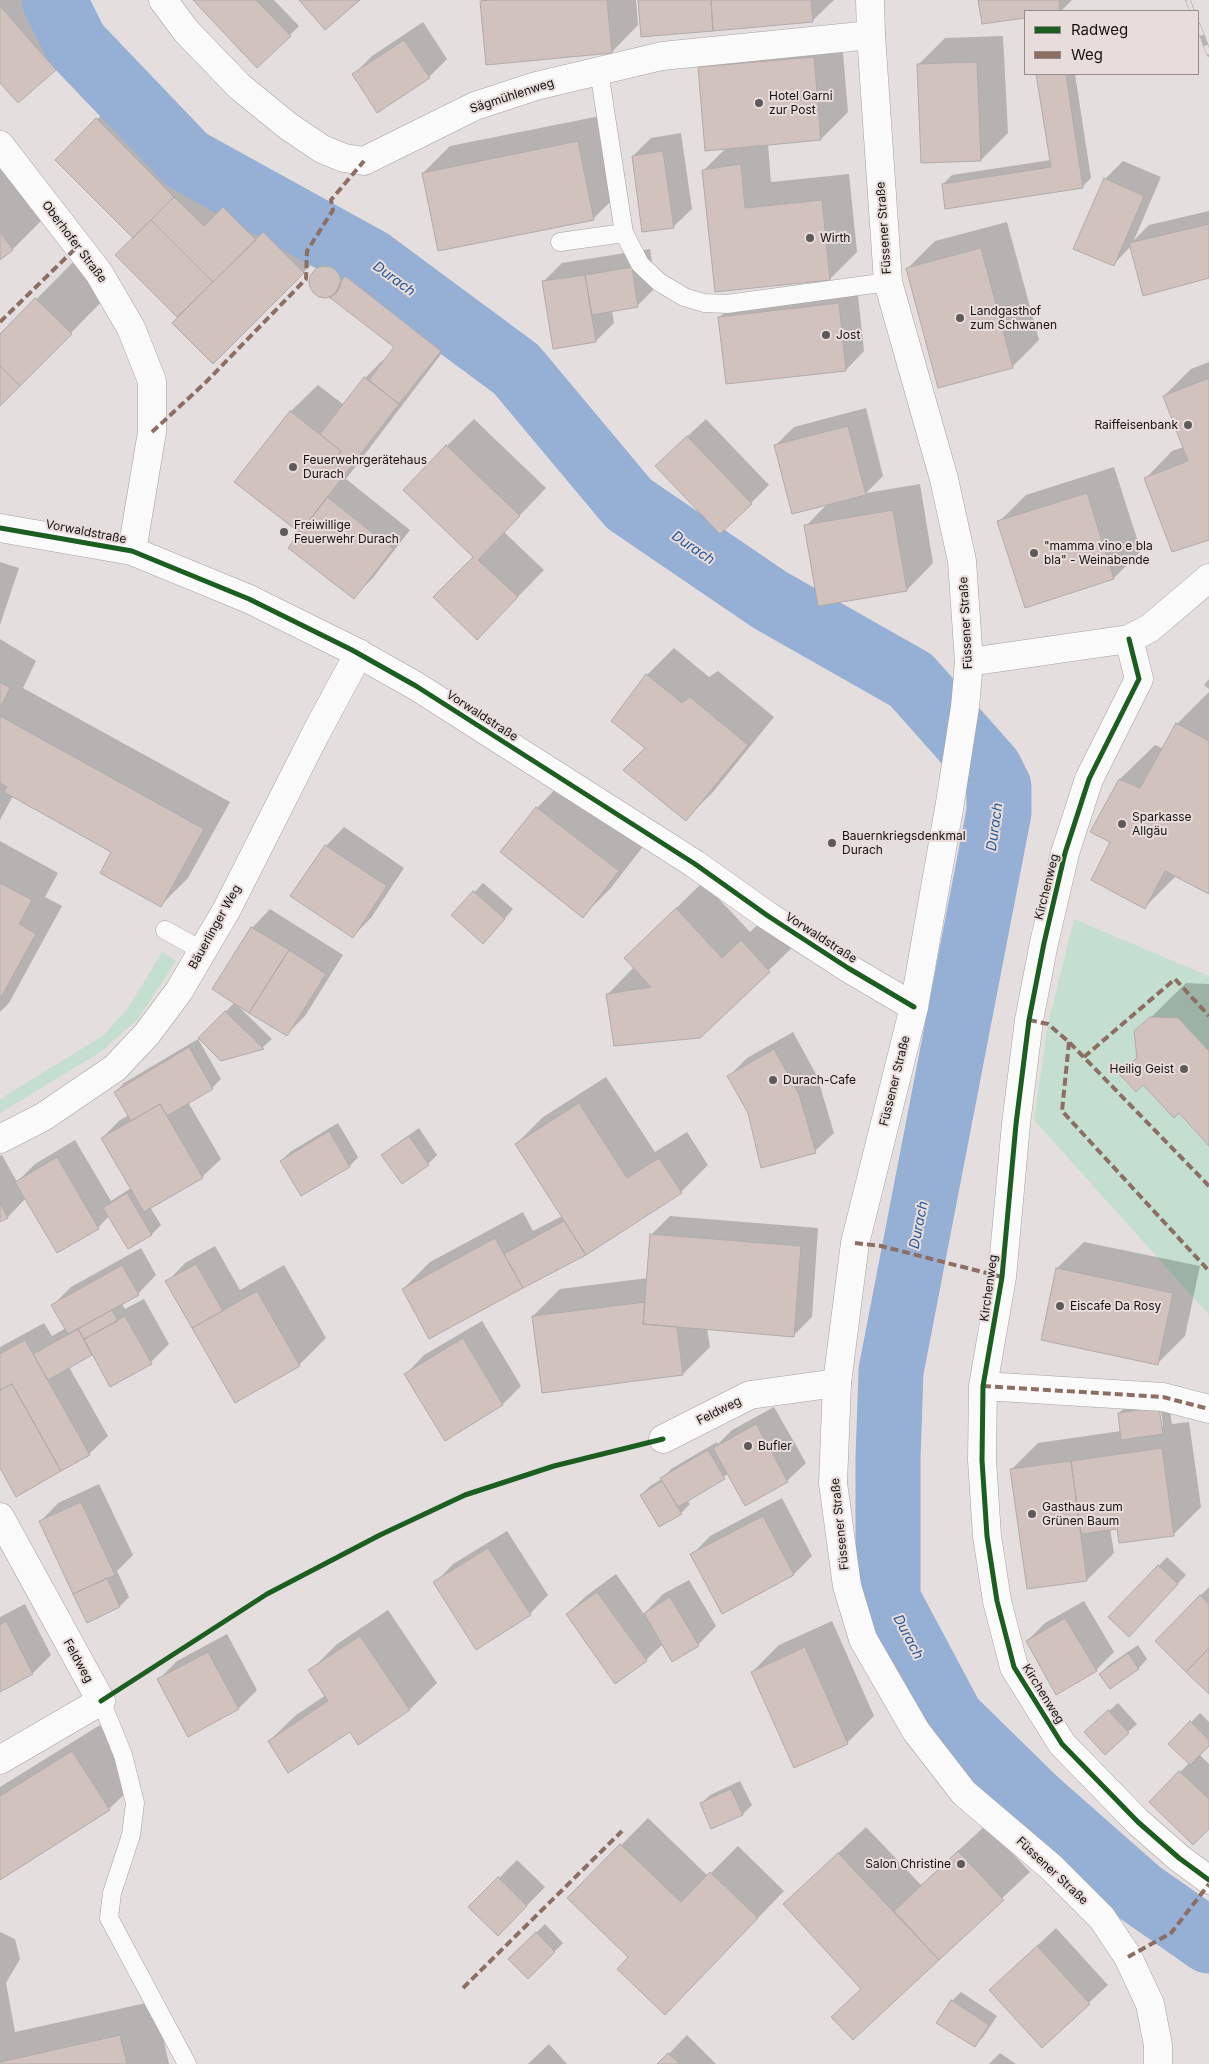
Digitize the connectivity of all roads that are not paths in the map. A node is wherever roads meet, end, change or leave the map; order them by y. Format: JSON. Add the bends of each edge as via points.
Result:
{"nodes":[{"id":1,"x":163,"y":0,"type":"edge"},
{"id":2,"x":870,"y":0,"type":"edge"},
{"id":3,"x":871,"y":35,"type":"junction"},
{"id":4,"x":599,"y":71,"type":"junction"},
{"id":5,"x":0,"y":145,"type":"edge"},
{"id":6,"x":624,"y":233,"type":"junction"},
{"id":7,"x":560,"y":242,"type":"dead end"},
{"id":8,"x":888,"y":282,"type":"junction"},
{"id":9,"x":0,"y":528,"type":"edge"},
{"id":10,"x":132,"y":551,"type":"junction"},
{"id":11,"x":1208,"y":582,"type":"edge"},
{"id":12,"x":1129,"y":639,"type":"junction"},
{"id":13,"x":359,"y":653,"type":"junction"},
{"id":14,"x":969,"y":662,"type":"junction"},
{"id":15,"x":165,"y":930,"type":"dead end"},
{"id":16,"x":203,"y":951,"type":"junction"},
{"id":17,"x":914,"y":1006,"type":"junction"},
{"id":18,"x":0,"y":1139,"type":"edge"},
{"id":19,"x":837,"y":1383,"type":"junction"},
{"id":20,"x":983,"y":1386,"type":"junction"},
{"id":21,"x":1209,"y":1409,"type":"edge"},
{"id":22,"x":663,"y":1439,"type":"dead end"},
{"id":23,"x":0,"y":1518,"type":"edge"},
{"id":24,"x":101,"y":1701,"type":"junction"},
{"id":25,"x":0,"y":1760,"type":"edge"},
{"id":26,"x":1209,"y":1880,"type":"edge"},
{"id":27,"x":187,"y":2064,"type":"edge"},
{"id":28,"x":1158,"y":2064,"type":"edge"}],
"edges":[{"from":1,"to":4,"type":"street","name":"Sägmühlenweg","via":[[186,31],[240,87],[315,144],[344,158],[364,161],[475,106],[536,86]]},
{"from":2,"to":3,"type":"street","name":"Füssener Straße"},
{"from":3,"to":4,"type":"street","name":"Sägmühlenweg","via":[[662,56]]},
{"from":3,"to":8,"type":"street","name":"Füssener Straße"},
{"from":4,"to":6,"type":"lane"},
{"from":5,"to":10,"type":"street","name":"Oberhofer Straße","via":[[99,273],[131,328],[152,380],[152,432]]},
{"from":6,"to":7,"type":"lane"},
{"from":6,"to":8,"type":"lane","via":[[640,264],[659,282],[684,298],[704,302],[727,304]]},
{"from":8,"to":14,"type":"street","name":"Füssener Straße","via":[[944,479],[962,561]]},
{"from":9,"to":10,"type":"street","name":"Vorwaldstraße"},
{"from":10,"to":13,"type":"street","name":"Vorwaldstraße","via":[[249,599]]},
{"from":11,"to":12,"type":"street","via":[[1150,628]]},
{"from":12,"to":14,"type":"street"},
{"from":12,"to":20,"type":"street","name":"Kirchenweg","via":[[1139,679],[1089,779],[1065,853],[1044,943],[1016,1124],[1002,1277]]},
{"from":13,"to":16,"type":"street","name":"Bäuerlinger Weg"},
{"from":13,"to":17,"type":"street","name":"Vorwaldstraße","via":[[433,696],[695,864],[848,968]]},
{"from":14,"to":17,"type":"street","name":"Füssener Straße","via":[[965,707]]},
{"from":15,"to":16,"type":"lane"},
{"from":16,"to":18,"type":"street","name":"Bäuerlinger Weg","via":[[147,1034],[115,1068],[43,1117]]},
{"from":17,"to":19,"type":"street","name":"Füssener Straße","via":[[855,1242]]},
{"from":19,"to":22,"type":"street","name":"Feldweg","via":[[750,1395]]},
{"from":19,"to":28,"type":"street","name":"Füssener Straße","via":[[833,1483],[847,1586],[863,1639],[916,1731],[964,1793],[1051,1867],[1102,1918],[1128,1957],[1150,2004],[1158,2044]]},
{"from":20,"to":21,"type":"street","via":[[1163,1397]]},
{"from":20,"to":26,"type":"street","name":"Kirchenweg","via":[[982,1460],[987,1536],[997,1601],[1014,1666],[1062,1744],[1138,1822]]},
{"from":23,"to":24,"type":"street","name":"Feldweg"},
{"from":24,"to":25,"type":"street"},
{"from":24,"to":27,"type":"lane","via":[[123,1755],[135,1803],[131,1835],[112,1893],[109,1918]]}]}
